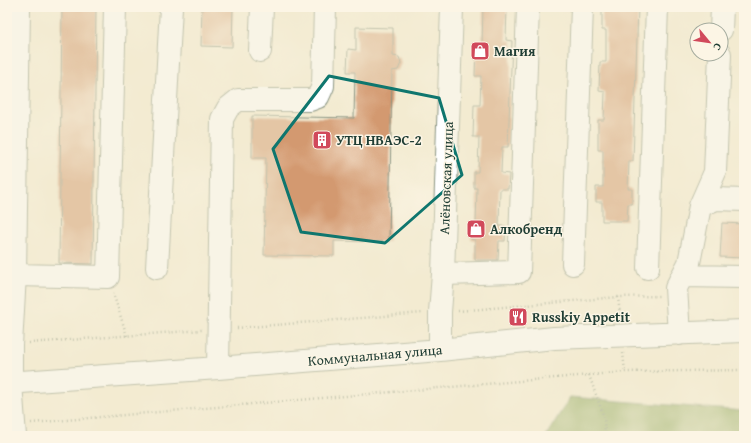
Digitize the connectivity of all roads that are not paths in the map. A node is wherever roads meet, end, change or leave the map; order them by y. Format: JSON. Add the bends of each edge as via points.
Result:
{"nodes":[{"id":1,"x":19,"y":7,"type":"edge"},
{"id":2,"x":115,"y":7,"type":"edge"},
{"id":3,"x":171,"y":7,"type":"edge"},
{"id":4,"x":262,"y":7,"type":"edge"},
{"id":5,"x":325,"y":7,"type":"edge"},
{"id":6,"x":452,"y":7,"type":"edge"},
{"id":7,"x":528,"y":7,"type":"edge"},
{"id":8,"x":582,"y":7,"type":"edge"},
{"id":9,"x":656,"y":7,"type":"edge"},
{"id":10,"x":722,"y":7,"type":"edge"},
{"id":11,"x":721,"y":22,"type":"edge"},
{"id":12,"x":260,"y":51,"type":"dead end"},
{"id":13,"x":720,"y":62,"type":"edge"},
{"id":14,"x":744,"y":200,"type":"edge"},
{"id":15,"x":700,"y":206,"type":"junction"},
{"id":16,"x":574,"y":264,"type":"dead end"},
{"id":17,"x":157,"y":268,"type":"dead end"},
{"id":18,"x":648,"y":268,"type":"dead end"},
{"id":19,"x":443,"y":274,"type":"junction"},
{"id":20,"x":15,"y":275,"type":"junction"},
{"id":21,"x":744,"y":277,"type":"edge"},
{"id":22,"x":679,"y":286,"type":"junction"},
{"id":23,"x":744,"y":331,"type":"edge"},
{"id":24,"x":679,"y":334,"type":"junction"},
{"id":25,"x":440,"y":350,"type":"junction"},
{"id":26,"x":218,"y":368,"type":"junction"},
{"id":27,"x":9,"y":383,"type":"edge"},
{"id":28,"x":14,"y":430,"type":"edge"}],
"edges":[{"from":1,"to":20,"type":"street"},
{"from":2,"to":20,"type":"street","via":[[108,277]]},
{"from":3,"to":17,"type":"street"},
{"from":4,"to":12,"type":"street"},
{"from":5,"to":26,"type":"street","via":[[323,86],[318,97],[310,100],[238,100],[228,108],[222,119]]},
{"from":6,"to":19,"type":"street","name":"Алёновская улица"},
{"from":7,"to":19,"type":"street","via":[[520,272]]},
{"from":8,"to":16,"type":"street"},
{"from":9,"to":18,"type":"street"},
{"from":10,"to":11,"type":"street"},
{"from":13,"to":15,"type":"street","via":[[715,172]]},
{"from":14,"to":15,"type":"street","via":[[716,199]]},
{"from":15,"to":22,"type":"street","via":[[689,264]]},
{"from":19,"to":25,"type":"street","name":"Алёновская улица"},
{"from":20,"to":27,"type":"street"},
{"from":21,"to":22,"type":"street"},
{"from":22,"to":24,"type":"street"},
{"from":23,"to":24,"type":"street","name":"Коммунальная улица"},
{"from":24,"to":25,"type":"street","name":"Коммунальная улица","via":[[554,338]]},
{"from":25,"to":26,"type":"street","name":"Коммунальная улица"},
{"from":26,"to":27,"type":"street","name":"Коммунальная улица"},
{"from":27,"to":28,"type":"street"}]}
